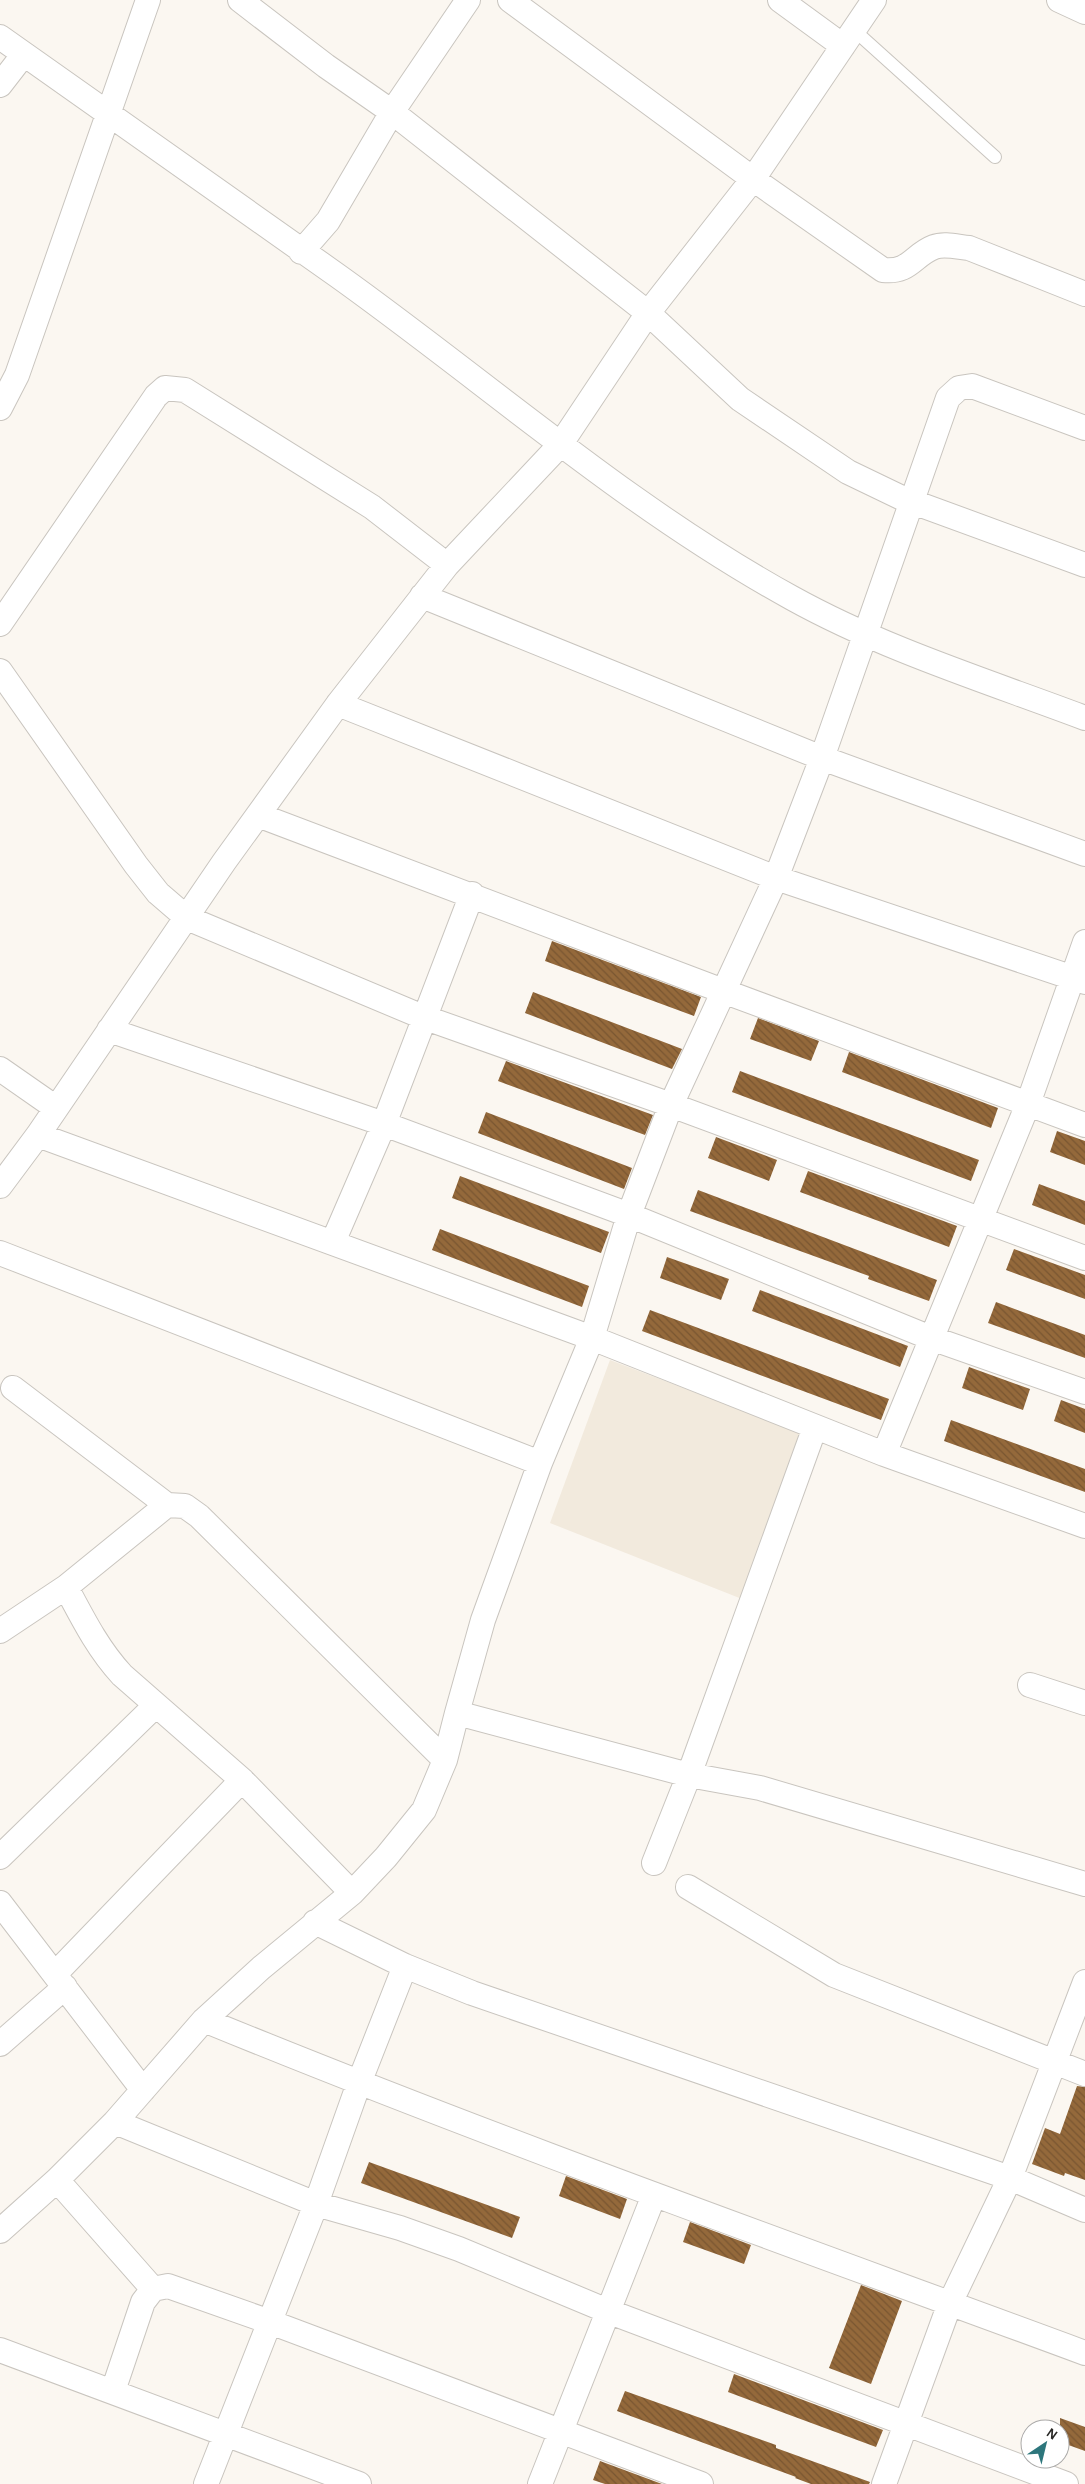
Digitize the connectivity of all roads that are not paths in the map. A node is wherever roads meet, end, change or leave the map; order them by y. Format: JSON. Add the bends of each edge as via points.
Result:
{"nodes":[{"id":1,"x":148,"y":0,"type":"edge"},
{"id":2,"x":240,"y":0,"type":"edge"},
{"id":3,"x":468,"y":0,"type":"edge"},
{"id":4,"x":510,"y":0,"type":"edge"},
{"id":5,"x":780,"y":0,"type":"edge"},
{"id":6,"x":874,"y":0,"type":"edge"},
{"id":7,"x":1059,"y":0,"type":"edge"},
{"id":8,"x":1085,"y":12,"type":"edge"},
{"id":9,"x":0,"y":37,"type":"edge"},
{"id":10,"x":848,"y":38,"type":"junction"},
{"id":11,"x":24,"y":54,"type":"junction"},
{"id":12,"x":0,"y":86,"type":"edge"},
{"id":13,"x":392,"y":112,"type":"junction"},
{"id":14,"x":108,"y":114,"type":"junction"},
{"id":15,"x":996,"y":157,"type":"dead end"},
{"id":16,"x":753,"y":179,"type":"junction"},
{"id":17,"x":301,"y":252,"type":"junction"},
{"id":18,"x":1085,"y":294,"type":"edge"},
{"id":19,"x":648,"y":313,"type":"junction"},
{"id":20,"x":0,"y":408,"type":"edge"},
{"id":21,"x":1085,"y":428,"type":"edge"},
{"id":22,"x":560,"y":445,"type":"junction"},
{"id":23,"x":912,"y":501,"type":"junction"},
{"id":24,"x":447,"y":565,"type":"junction"},
{"id":25,"x":1085,"y":565,"type":"edge"},
{"id":26,"x":422,"y":596,"type":"junction"},
{"id":27,"x":0,"y":624,"type":"edge"},
{"id":28,"x":865,"y":634,"type":"junction"},
{"id":29,"x":0,"y":671,"type":"edge"},
{"id":30,"x":338,"y":704,"type":"junction"},
{"id":31,"x":1085,"y":718,"type":"edge"},
{"id":32,"x":822,"y":758,"type":"junction"},
{"id":33,"x":258,"y":815,"type":"junction"},
{"id":34,"x":1085,"y":854,"type":"edge"},
{"id":35,"x":776,"y":878,"type":"junction"},
{"id":36,"x":472,"y":894,"type":"junction"},
{"id":37,"x":187,"y":918,"type":"junction"},
{"id":38,"x":1085,"y":942,"type":"edge"},
{"id":39,"x":1079,"y":979,"type":"edge"},
{"id":40,"x":723,"y":991,"type":"junction"},
{"id":41,"x":423,"y":1017,"type":"junction"},
{"id":42,"x":109,"y":1030,"type":"junction"},
{"id":43,"x":0,"y":1069,"type":"edge"},
{"id":44,"x":1028,"y":1104,"type":"junction"},
{"id":45,"x":671,"y":1105,"type":"junction"},
{"id":46,"x":56,"y":1108,"type":"junction"},
{"id":47,"x":384,"y":1124,"type":"junction"},
{"id":48,"x":1085,"y":1125,"type":"edge"},
{"id":49,"x":38,"y":1135,"type":"junction"},
{"id":50,"x":3,"y":1177,"type":"edge"},
{"id":51,"x":629,"y":1215,"type":"junction"},
{"id":52,"x":979,"y":1218,"type":"junction"},
{"id":53,"x":333,"y":1242,"type":"junction"},
{"id":54,"x":0,"y":1253,"type":"edge"},
{"id":55,"x":1085,"y":1258,"type":"edge"},
{"id":56,"x":592,"y":1338,"type":"junction"},
{"id":57,"x":930,"y":1338,"type":"junction"},
{"id":58,"x":13,"y":1388,"type":"dead end"},
{"id":59,"x":1085,"y":1392,"type":"edge"},
{"id":60,"x":815,"y":1427,"type":"junction"},
{"id":61,"x":884,"y":1454,"type":"junction"},
{"id":62,"x":540,"y":1463,"type":"junction"},
{"id":63,"x":167,"y":1505,"type":"junction"},
{"id":64,"x":1085,"y":1526,"type":"edge"},
{"id":65,"x":66,"y":1587,"type":"junction"},
{"id":66,"x":0,"y":1631,"type":"edge"},
{"id":67,"x":1030,"y":1685,"type":"dead end"},
{"id":68,"x":1085,"y":1703,"type":"edge"},
{"id":69,"x":156,"y":1704,"type":"junction"},
{"id":70,"x":457,"y":1714,"type":"junction"},
{"id":71,"x":445,"y":1760,"type":"junction"},
{"id":72,"x":689,"y":1775,"type":"junction"},
{"id":73,"x":242,"y":1780,"type":"junction"},
{"id":74,"x":0,"y":1857,"type":"edge"},
{"id":75,"x":654,"y":1863,"type":"dead end"},
{"id":76,"x":1085,"y":1884,"type":"edge"},
{"id":77,"x":688,"y":1887,"type":"dead end"},
{"id":78,"x":352,"y":1893,"type":"junction"},
{"id":79,"x":0,"y":1903,"type":"edge"},
{"id":80,"x":315,"y":1922,"type":"junction"},
{"id":81,"x":405,"y":1966,"type":"junction"},
{"id":82,"x":60,"y":1980,"type":"junction"},
{"id":83,"x":1085,"y":1982,"type":"edge"},
{"id":84,"x":204,"y":2020,"type":"junction"},
{"id":85,"x":0,"y":2044,"type":"edge"},
{"id":86,"x":1056,"y":2062,"type":"junction"},
{"id":87,"x":1085,"y":2074,"type":"edge"},
{"id":88,"x":359,"y":2083,"type":"junction"},
{"id":89,"x":142,"y":2090,"type":"junction"},
{"id":90,"x":115,"y":2122,"type":"junction"},
{"id":91,"x":1010,"y":2178,"type":"junction"},
{"id":92,"x":57,"y":2180,"type":"junction"},
{"id":93,"x":654,"y":2195,"type":"junction"},
{"id":94,"x":316,"y":2204,"type":"junction"},
{"id":95,"x":1085,"y":2210,"type":"edge"},
{"id":96,"x":0,"y":2231,"type":"edge"},
{"id":97,"x":153,"y":2289,"type":"junction"},
{"id":98,"x":950,"y":2303,"type":"junction"},
{"id":99,"x":610,"y":2312,"type":"junction"},
{"id":100,"x":270,"y":2322,"type":"junction"},
{"id":101,"x":0,"y":2350,"type":"edge"},
{"id":102,"x":1085,"y":2353,"type":"edge"},
{"id":103,"x":113,"y":2391,"type":"junction"},
{"id":104,"x":906,"y":2423,"type":"junction"},
{"id":105,"x":560,"y":2432,"type":"junction"},
{"id":106,"x":225,"y":2434,"type":"junction"},
{"id":107,"x":206,"y":2484,"type":"edge"},
{"id":108,"x":359,"y":2484,"type":"edge"},
{"id":109,"x":540,"y":2484,"type":"edge"},
{"id":110,"x":701,"y":2484,"type":"edge"},
{"id":111,"x":884,"y":2484,"type":"edge"},
{"id":112,"x":1066,"y":2484,"type":"edge"}],
"edges":[{"from":1,"to":14,"type":"street"},
{"from":2,"to":13,"type":"street"},
{"from":3,"to":13,"type":"street"},
{"from":4,"to":16,"type":"street"},
{"from":5,"to":10,"type":"street"},
{"from":6,"to":10,"type":"street"},
{"from":7,"to":8,"type":"street"},
{"from":9,"to":11,"type":"street"},
{"from":10,"to":15,"type":"lane"},
{"from":10,"to":16,"type":"street"},
{"from":11,"to":12,"type":"street"},
{"from":11,"to":14,"type":"street"},
{"from":13,"to":17,"type":"street","via":[[328,221]]},
{"from":13,"to":19,"type":"street"},
{"from":14,"to":17,"type":"street"},
{"from":14,"to":20,"type":"street","via":[[17,375]]},
{"from":16,"to":18,"type":"street","via":[[883,270],[895,271],[906,267],[934,247],[956,246],[969,248]]},
{"from":16,"to":19,"type":"street"},
{"from":17,"to":22,"type":"street","via":[[338,276]]},
{"from":19,"to":22,"type":"street"},
{"from":19,"to":23,"type":"street","via":[[740,399],[848,472]]},
{"from":21,"to":23,"type":"street","via":[[972,386],[959,388],[948,398]]},
{"from":22,"to":24,"type":"street"},
{"from":22,"to":28,"type":"street","via":[[665,520],[792,598]]},
{"from":23,"to":25,"type":"street"},
{"from":23,"to":28,"type":"street"},
{"from":24,"to":26,"type":"street"},
{"from":24,"to":27,"type":"street","via":[[335,482],[185,390],[165,388],[156,396]]},
{"from":26,"to":30,"type":"street"},
{"from":26,"to":32,"type":"street"},
{"from":28,"to":31,"type":"street"},
{"from":28,"to":32,"type":"street"},
{"from":29,"to":37,"type":"street","via":[[136,865],[158,893]]},
{"from":30,"to":33,"type":"street"},
{"from":30,"to":35,"type":"street"},
{"from":32,"to":34,"type":"street"},
{"from":32,"to":35,"type":"street"},
{"from":33,"to":36,"type":"street"},
{"from":33,"to":37,"type":"street"},
{"from":35,"to":39,"type":"street"},
{"from":35,"to":40,"type":"street"},
{"from":36,"to":40,"type":"street"},
{"from":36,"to":41,"type":"street"},
{"from":37,"to":41,"type":"street"},
{"from":37,"to":42,"type":"street"},
{"from":38,"to":39,"type":"street"},
{"from":39,"to":44,"type":"street"},
{"from":40,"to":44,"type":"street"},
{"from":40,"to":45,"type":"street"},
{"from":41,"to":45,"type":"street"},
{"from":41,"to":47,"type":"street"},
{"from":42,"to":46,"type":"street"},
{"from":42,"to":47,"type":"street"},
{"from":43,"to":46,"type":"street"},
{"from":44,"to":48,"type":"street"},
{"from":44,"to":52,"type":"street"},
{"from":45,"to":51,"type":"street"},
{"from":45,"to":52,"type":"street"},
{"from":46,"to":49,"type":"street"},
{"from":47,"to":51,"type":"street"},
{"from":47,"to":53,"type":"street"},
{"from":49,"to":50,"type":"street"},
{"from":49,"to":53,"type":"street"},
{"from":51,"to":56,"type":"street"},
{"from":51,"to":57,"type":"street"},
{"from":52,"to":55,"type":"street"},
{"from":52,"to":57,"type":"street"},
{"from":53,"to":56,"type":"street"},
{"from":54,"to":62,"type":"street"},
{"from":56,"to":60,"type":"street"},
{"from":56,"to":62,"type":"street"},
{"from":57,"to":59,"type":"street"},
{"from":57,"to":61,"type":"street"},
{"from":58,"to":63,"type":"street"},
{"from":60,"to":61,"type":"street"},
{"from":60,"to":72,"type":"street"},
{"from":61,"to":64,"type":"street"},
{"from":62,"to":70,"type":"street","via":[[483,1620]]},
{"from":63,"to":65,"type":"street"},
{"from":63,"to":71,"type":"street","via":[[185,1506],[199,1516]]},
{"from":65,"to":66,"type":"street"},
{"from":65,"to":69,"type":"street","via":[[105,1657]]},
{"from":67,"to":68,"type":"street"},
{"from":69,"to":73,"type":"street"},
{"from":69,"to":74,"type":"street"},
{"from":70,"to":71,"type":"street"},
{"from":70,"to":72,"type":"street"},
{"from":71,"to":78,"type":"street","via":[[424,1810],[386,1858]]},
{"from":72,"to":75,"type":"street"},
{"from":72,"to":76,"type":"street","via":[[760,1788]]},
{"from":73,"to":78,"type":"street"},
{"from":73,"to":82,"type":"street"},
{"from":77,"to":86,"type":"street","via":[[834,1975]]},
{"from":78,"to":80,"type":"street"},
{"from":79,"to":82,"type":"street"},
{"from":80,"to":81,"type":"street"},
{"from":80,"to":84,"type":"street"},
{"from":81,"to":88,"type":"street"},
{"from":81,"to":91,"type":"street","via":[[472,1993]]},
{"from":82,"to":85,"type":"street"},
{"from":82,"to":89,"type":"street"},
{"from":83,"to":86,"type":"street"},
{"from":84,"to":88,"type":"street"},
{"from":84,"to":89,"type":"street"},
{"from":86,"to":87,"type":"street"},
{"from":86,"to":91,"type":"street"},
{"from":88,"to":93,"type":"street"},
{"from":88,"to":94,"type":"street"},
{"from":89,"to":90,"type":"street"},
{"from":90,"to":92,"type":"street"},
{"from":90,"to":94,"type":"street"},
{"from":91,"to":95,"type":"street"},
{"from":91,"to":98,"type":"street"},
{"from":92,"to":96,"type":"street"},
{"from":92,"to":97,"type":"street"},
{"from":93,"to":98,"type":"street"},
{"from":93,"to":99,"type":"street"},
{"from":94,"to":99,"type":"street","via":[[458,2249]]},
{"from":94,"to":100,"type":"street"},
{"from":97,"to":100,"type":"street","via":[[168,2286]]},
{"from":97,"to":103,"type":"street","via":[[143,2302]]},
{"from":98,"to":102,"type":"street"},
{"from":98,"to":104,"type":"street"},
{"from":99,"to":104,"type":"street"},
{"from":99,"to":105,"type":"street"},
{"from":100,"to":105,"type":"street"},
{"from":100,"to":106,"type":"street"},
{"from":101,"to":103,"type":"street"},
{"from":103,"to":106,"type":"street"},
{"from":104,"to":111,"type":"street"},
{"from":104,"to":112,"type":"street"},
{"from":105,"to":109,"type":"street"},
{"from":105,"to":110,"type":"street"},
{"from":106,"to":107,"type":"street"},
{"from":106,"to":108,"type":"street"}]}
